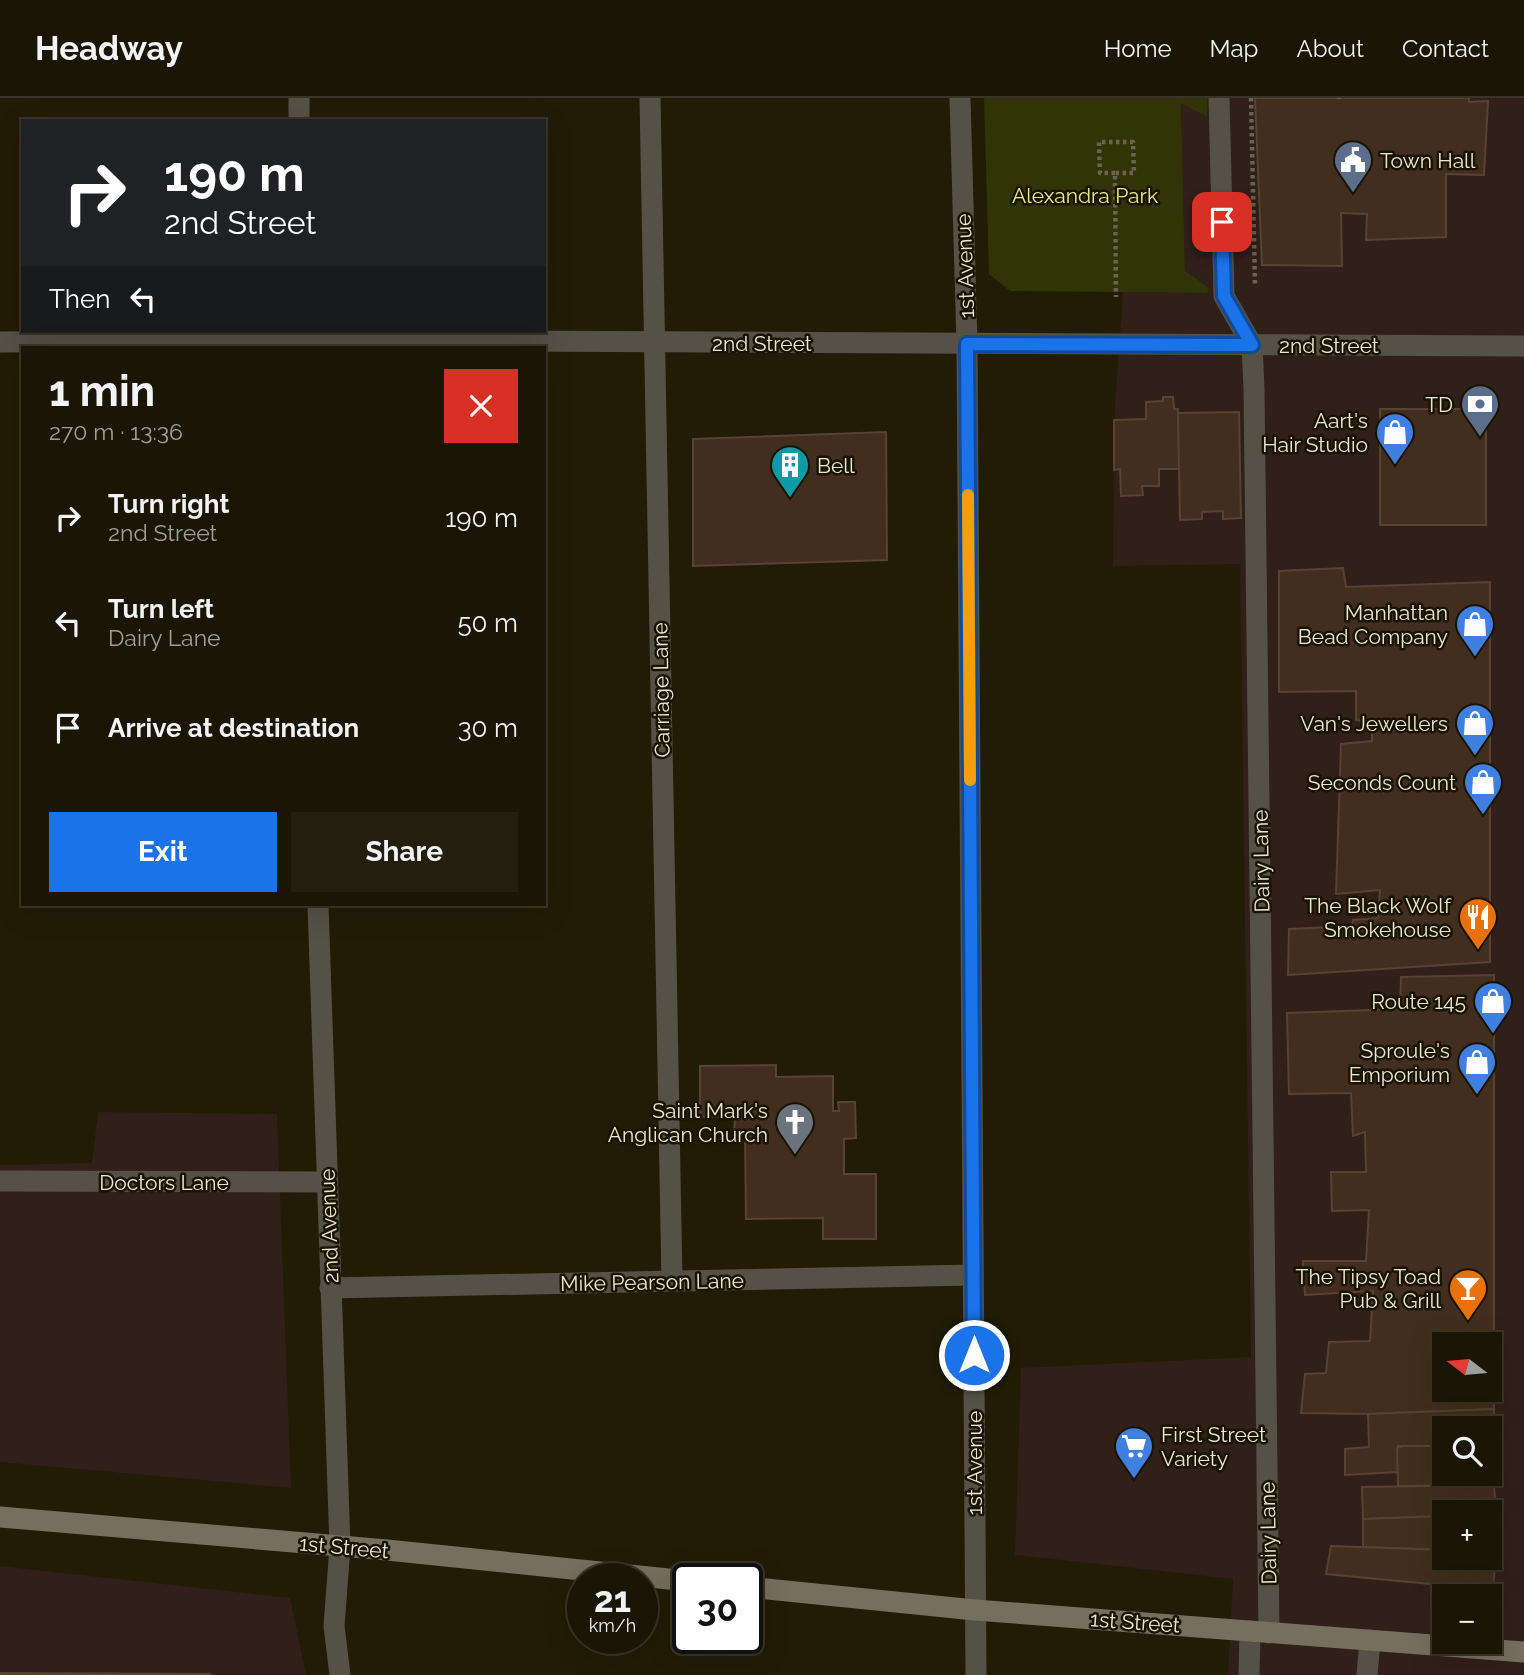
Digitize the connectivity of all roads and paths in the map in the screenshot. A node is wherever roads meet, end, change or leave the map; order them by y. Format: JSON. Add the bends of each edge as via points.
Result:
{"nodes":[{"id":1,"x":299,"y":98,"type":"edge"},
{"id":2,"x":650,"y":98,"type":"edge"},
{"id":3,"x":960,"y":98,"type":"edge"},
{"id":4,"x":1219,"y":98,"type":"edge"},
{"id":5,"x":1251,"y":98,"type":"edge"},
{"id":6,"x":299,"y":119,"type":"edge"},
{"id":7,"x":1115,"y":173,"type":"junction"},
{"id":8,"x":1255,"y":295,"type":"dead end"},
{"id":9,"x":1116,"y":297,"type":"dead end"},
{"id":10,"x":297,"y":340,"type":"edge"},
{"id":11,"x":0,"y":342,"type":"edge"},
{"id":12,"x":654,"y":342,"type":"junction"},
{"id":13,"x":967,"y":344,"type":"junction"},
{"id":14,"x":1252,"y":345,"type":"junction"},
{"id":15,"x":1524,"y":345,"type":"edge"},
{"id":16,"x":318,"y":906,"type":"edge"},
{"id":17,"x":0,"y":1181,"type":"edge"},
{"id":18,"x":328,"y":1182,"type":"junction"},
{"id":19,"x":973,"y":1275,"type":"junction"},
{"id":20,"x":672,"y":1281,"type":"junction"},
{"id":21,"x":330,"y":1288,"type":"junction"},
{"id":22,"x":0,"y":1517,"type":"edge"},
{"id":23,"x":340,"y":1547,"type":"junction"},
{"id":24,"x":672,"y":1579,"type":"edge"},
{"id":25,"x":763,"y":1589,"type":"edge"},
{"id":26,"x":975,"y":1610,"type":"junction"},
{"id":27,"x":1260,"y":1632,"type":"junction"},
{"id":28,"x":1370,"y":1640,"type":"junction"},
{"id":29,"x":1524,"y":1652,"type":"edge"},
{"id":30,"x":340,"y":1675,"type":"edge"},
{"id":31,"x":976,"y":1675,"type":"edge"},
{"id":32,"x":1250,"y":1675,"type":"edge"},
{"id":33,"x":1367,"y":1675,"type":"edge"}],
"edges":[{"from":1,"to":6,"type":"street"},
{"from":2,"to":12,"type":"street","name":"Carriage Lane"},
{"from":3,"to":13,"type":"street","name":"1st Avenue"},
{"from":4,"to":14,"type":"street","name":"Dairy Lane","via":[[1224,296]]},
{"from":5,"to":8,"type":"path"},
{"from":7,"to":7,"type":"path","via":[[1134,173],[1133,142],[1099,142],[1100,173]]},
{"from":7,"to":9,"type":"path"},
{"from":10,"to":11,"type":"street","name":"2nd Street"},
{"from":10,"to":12,"type":"street","name":"2nd Street"},
{"from":12,"to":13,"type":"street","name":"2nd Street"},
{"from":12,"to":20,"type":"street","name":"Carriage Lane"},
{"from":13,"to":14,"type":"street","name":"2nd Street"},
{"from":13,"to":19,"type":"street","name":"1st Avenue"},
{"from":14,"to":15,"type":"street","name":"2nd Street"},
{"from":14,"to":27,"type":"street","name":"Dairy Lane","via":[[1257,547]]},
{"from":16,"to":18,"type":"street","name":"2nd Avenue"},
{"from":17,"to":18,"type":"street","name":"Doctors Lane"},
{"from":18,"to":21,"type":"street","name":"2nd Avenue"},
{"from":19,"to":20,"type":"street","name":"Mike Pearson Lane"},
{"from":19,"to":26,"type":"street","name":"1st Avenue"},
{"from":20,"to":21,"type":"street","name":"Mike Pearson Lane"},
{"from":21,"to":23,"type":"street","name":"2nd Avenue"},
{"from":22,"to":23,"type":"main road","name":"1st Street"},
{"from":23,"to":24,"type":"main road","name":"1st Street"},
{"from":23,"to":30,"type":"street","name":"2nd Avenue","via":[[334,1626]]},
{"from":25,"to":26,"type":"main road","name":"1st Street"},
{"from":26,"to":27,"type":"main road","name":"1st Street"},
{"from":26,"to":31,"type":"street","name":"1st Avenue"},
{"from":27,"to":28,"type":"main road","name":"1st Street"},
{"from":27,"to":32,"type":"street","name":"Dairy Lane"},
{"from":28,"to":29,"type":"main road","name":"1st Street"},
{"from":28,"to":33,"type":"street"}]}
